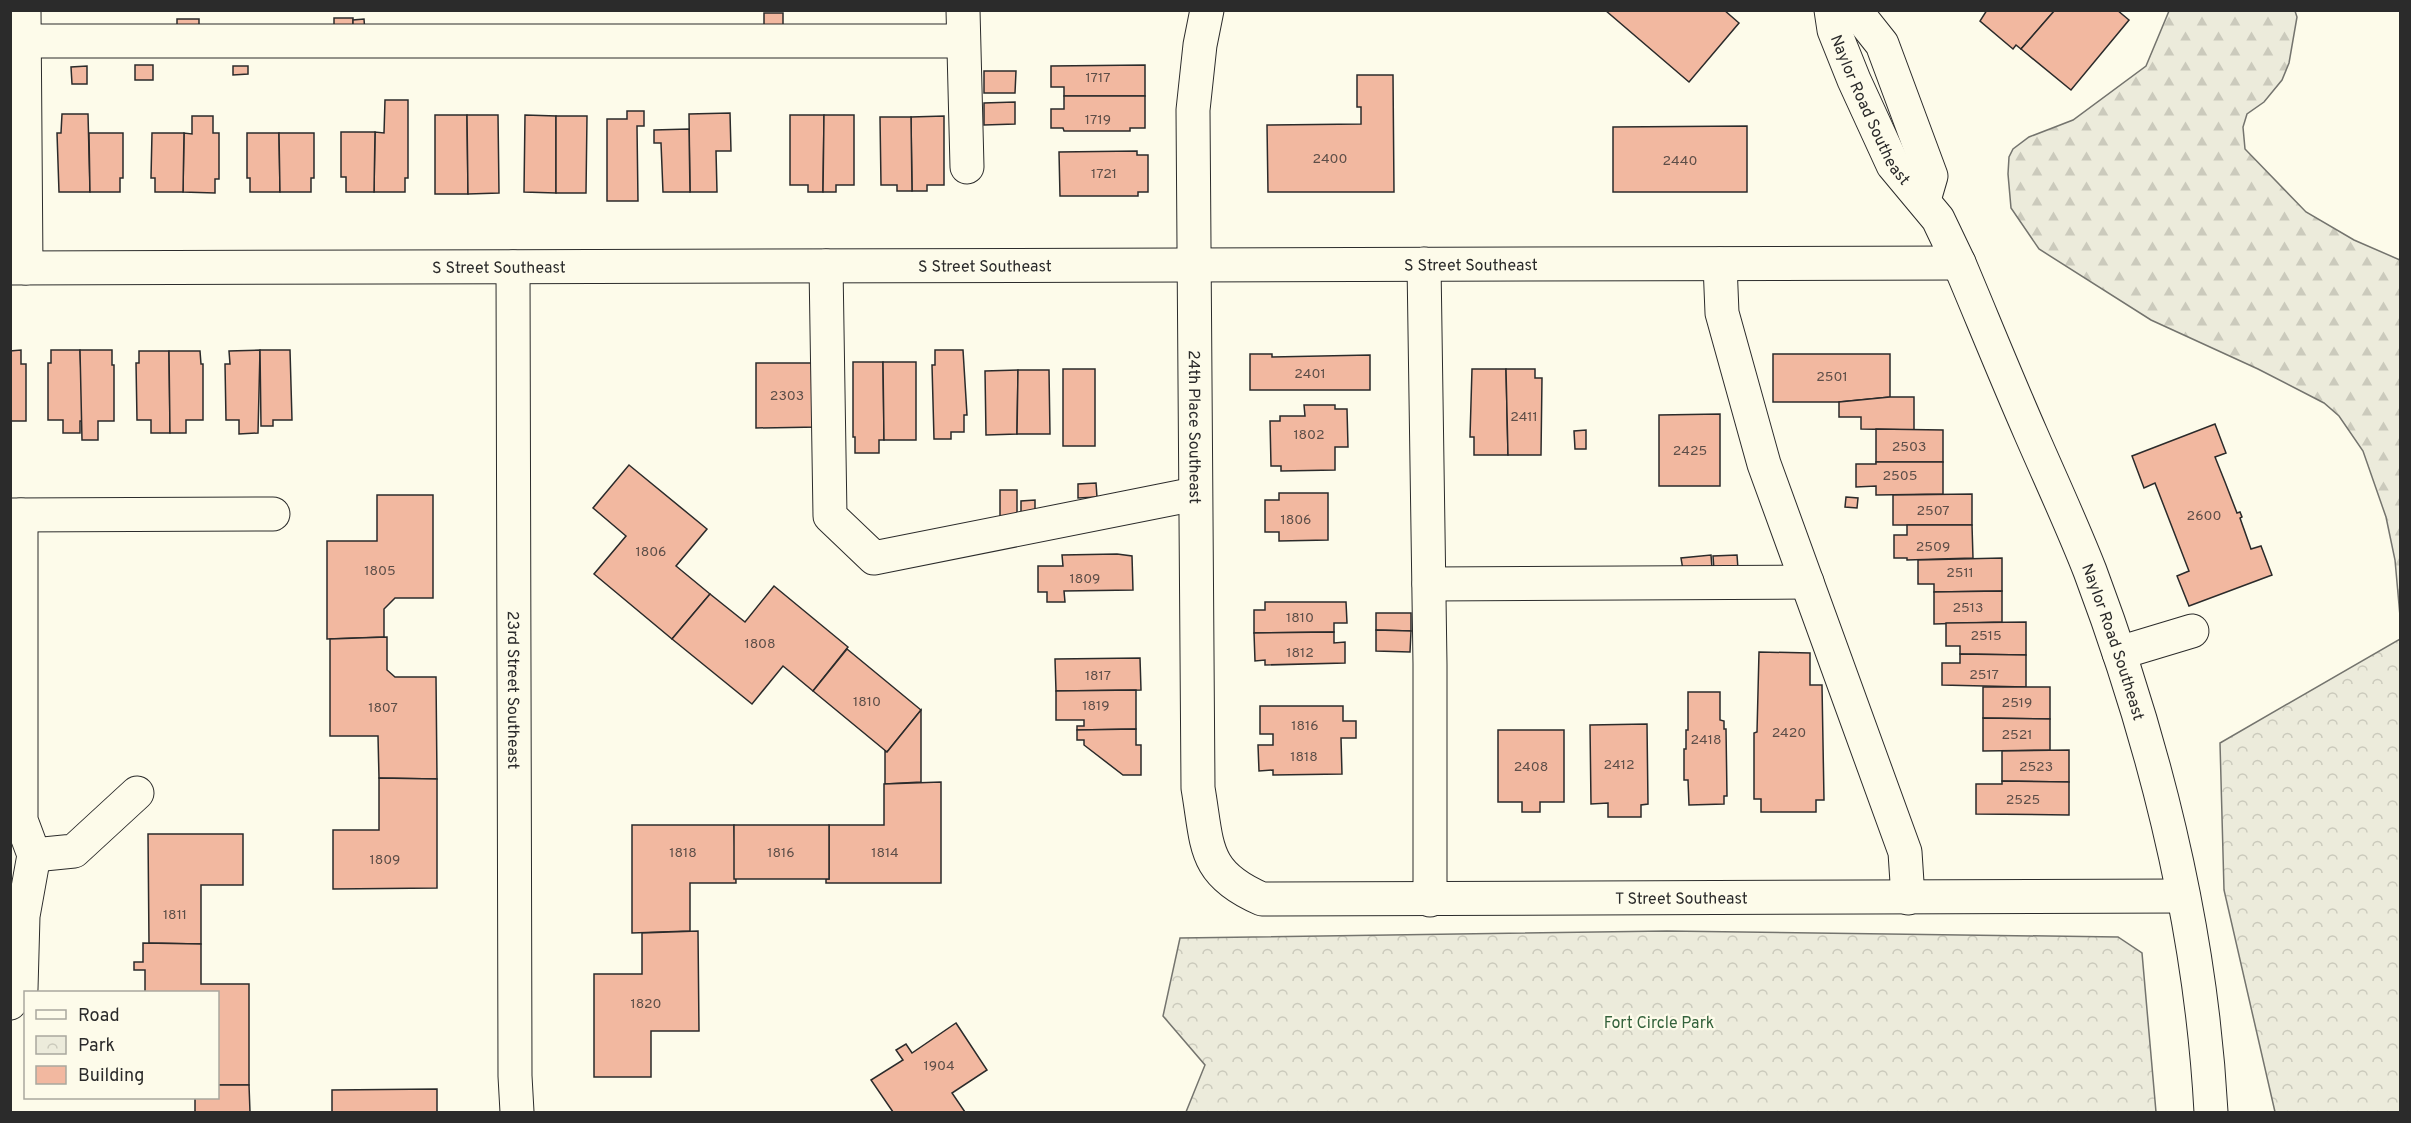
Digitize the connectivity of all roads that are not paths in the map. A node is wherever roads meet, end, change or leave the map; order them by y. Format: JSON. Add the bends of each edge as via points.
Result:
{"nodes":[{"id":1,"x":1207,"y":10,"type":"edge"},
{"id":2,"x":1832,"y":10,"type":"edge"},
{"id":3,"x":1855,"y":10,"type":"edge"},
{"id":4,"x":25,"y":26,"type":"edge"},
{"id":5,"x":963,"y":26,"type":"edge"},
{"id":6,"x":967,"y":167,"type":"dead end"},
{"id":7,"x":1924,"y":200,"type":"junction"},
{"id":8,"x":1959,"y":263,"type":"junction"},
{"id":9,"x":1424,"y":264,"type":"junction"},
{"id":10,"x":1720,"y":264,"type":"junction"},
{"id":11,"x":1194,"y":265,"type":"junction"},
{"id":12,"x":826,"y":266,"type":"junction"},
{"id":13,"x":513,"y":267,"type":"junction"},
{"id":14,"x":18,"y":268,"type":"edge"},
{"id":15,"x":1195,"y":494,"type":"junction"},
{"id":16,"x":273,"y":514,"type":"dead end"},
{"id":17,"x":16,"y":515,"type":"edge"},
{"id":18,"x":1807,"y":582,"type":"junction"},
{"id":19,"x":1429,"y":584,"type":"junction"},
{"id":20,"x":2192,"y":632,"type":"dead end"},
{"id":21,"x":2119,"y":654,"type":"junction"},
{"id":22,"x":137,"y":793,"type":"dead end"},
{"id":23,"x":1207,"y":844,"type":"joint"},
{"id":24,"x":34,"y":855,"type":"junction"},
{"id":25,"x":2183,"y":896,"type":"junction"},
{"id":26,"x":1908,"y":898,"type":"junction"},
{"id":27,"x":1430,"y":900,"type":"junction"},
{"id":28,"x":10,"y":1003,"type":"edge"},
{"id":29,"x":517,"y":1113,"type":"edge"},
{"id":30,"x":2211,"y":1113,"type":"edge"}],
"edges":[{"from":1,"to":11,"type":"street","name":"24th Place Southeast","via":[[1193,110]]},
{"from":2,"to":7,"type":"street","name":"Naylor Road Southeast","via":[[1834,30],[1893,165]]},
{"from":3,"to":7,"type":"street","name":"Naylor Road Southeast","via":[[1882,44],[1931,176]]},
{"from":4,"to":5,"type":"street"},
{"from":4,"to":14,"type":"street"},
{"from":5,"to":6,"type":"street"},
{"from":7,"to":8,"type":"street","name":"Naylor Road Southeast","via":[[1938,219]]},
{"from":8,"to":10,"type":"street","name":"S Street Southeast"},
{"from":8,"to":21,"type":"street","name":"Naylor Road Southeast","via":[[2076,537]]},
{"from":9,"to":10,"type":"street","name":"S Street Southeast"},
{"from":9,"to":11,"type":"street","name":"S Street Southeast"},
{"from":9,"to":19,"type":"street"},
{"from":10,"to":18,"type":"street","via":[[1722,314],[1764,464]]},
{"from":11,"to":12,"type":"street","name":"S Street Southeast"},
{"from":11,"to":15,"type":"street","name":"24th Place Southeast"},
{"from":12,"to":13,"type":"street","name":"S Street Southeast"},
{"from":12,"to":15,"type":"street","via":[[830,516],[874,558]]},
{"from":13,"to":14,"type":"street","name":"S Street Southeast"},
{"from":13,"to":29,"type":"street","name":"23rd Street Southeast"},
{"from":15,"to":23,"type":"street","name":"24th Place Southeast","via":[[1198,788]]},
{"from":16,"to":17,"type":"street"},
{"from":17,"to":24,"type":"street","via":[[21,820]]},
{"from":18,"to":19,"type":"street"},
{"from":18,"to":26,"type":"street","via":[[1905,852]]},
{"from":19,"to":27,"type":"street"},
{"from":20,"to":21,"type":"street"},
{"from":21,"to":25,"type":"street","name":"Naylor Road Southeast","via":[[2158,780]]},
{"from":22,"to":24,"type":"street","via":[[74,851]]},
{"from":23,"to":27,"type":"street","name":"T Street Southeast","via":[[1215,866],[1230,883],[1262,899]]},
{"from":24,"to":28,"type":"street","via":[[22,916],[21,989]]},
{"from":25,"to":26,"type":"street","name":"T Street Southeast"},
{"from":25,"to":30,"type":"street","name":"Naylor Road Southeast","via":[[2203,1022]]},
{"from":26,"to":27,"type":"street","name":"T Street Southeast"}]}
